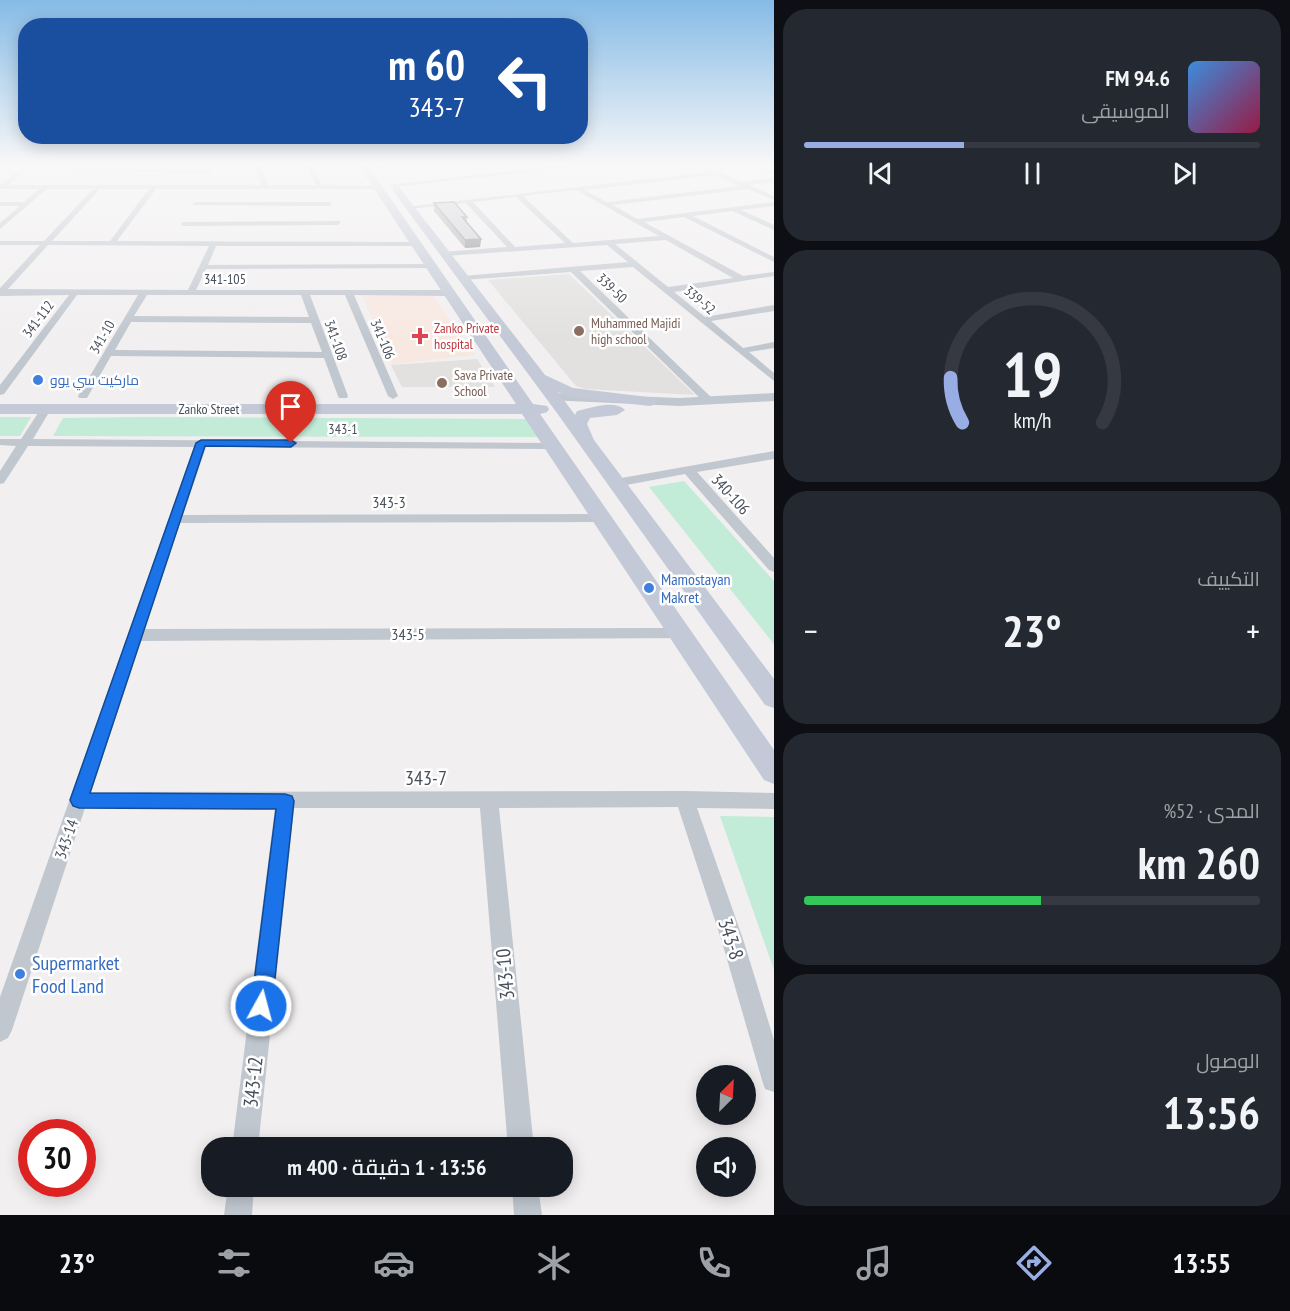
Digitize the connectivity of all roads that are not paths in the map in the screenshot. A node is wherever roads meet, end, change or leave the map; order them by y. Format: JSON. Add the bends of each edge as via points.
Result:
{"nodes":[{"id":1,"x":65,"y":223,"type":"edge"},
{"id":2,"x":127,"y":223,"type":"edge"},
{"id":3,"x":338,"y":223,"type":"joint"},
{"id":4,"x":422,"y":223,"type":"joint"},
{"id":5,"x":488,"y":223,"type":"edge"},
{"id":6,"x":547,"y":223,"type":"edge"},
{"id":7,"x":639,"y":223,"type":"edge"},
{"id":8,"x":700,"y":223,"type":"edge"},
{"id":9,"x":184,"y":224,"type":"joint"},
{"id":10,"x":403,"y":225,"type":"joint"},
{"id":11,"x":668,"y":238,"type":"junction"},
{"id":12,"x":608,"y":242,"type":"junction"},
{"id":13,"x":0,"y":243,"type":"edge"},
{"id":14,"x":46,"y":243,"type":"junction"},
{"id":15,"x":112,"y":243,"type":"junction"},
{"id":16,"x":174,"y":243,"type":"junction"},
{"id":17,"x":214,"y":243,"type":"junction"},
{"id":18,"x":347,"y":243,"type":"junction"},
{"id":19,"x":416,"y":243,"type":"junction"},
{"id":20,"x":571,"y":245,"type":"junction"},
{"id":21,"x":513,"y":249,"type":"junction"},
{"id":22,"x":445,"y":254,"type":"junction"},
{"id":23,"x":774,"y":260,"type":"edge"},
{"id":24,"x":635,"y":264,"type":"junction"},
{"id":25,"x":431,"y":266,"type":"junction"},
{"id":26,"x":204,"y":267,"type":"junction"},
{"id":27,"x":573,"y":269,"type":"junction"},
{"id":28,"x":774,"y":274,"type":"edge"},
{"id":29,"x":463,"y":278,"type":"junction"},
{"id":30,"x":742,"y":279,"type":"junction"},
{"id":31,"x":667,"y":290,"type":"junction"},
{"id":32,"x":75,"y":292,"type":"junction"},
{"id":33,"x":144,"y":292,"type":"junction"},
{"id":34,"x":191,"y":292,"type":"junction"},
{"id":35,"x":304,"y":292,"type":"junction"},
{"id":36,"x":348,"y":292,"type":"junction"},
{"id":37,"x":0,"y":293,"type":"edge"},
{"id":38,"x":449,"y":293,"type":"junction"},
{"id":39,"x":774,"y":308,"type":"edge"},
{"id":40,"x":128,"y":320,"type":"junction"},
{"id":41,"x":314,"y":320,"type":"junction"},
{"id":42,"x":703,"y":320,"type":"junction"},
{"id":43,"x":482,"y":340,"type":"junction"},
{"id":44,"x":774,"y":345,"type":"edge"},
{"id":45,"x":741,"y":351,"type":"junction"},
{"id":46,"x":108,"y":353,"type":"junction"},
{"id":47,"x":328,"y":356,"type":"junction"},
{"id":48,"x":530,"y":368,"type":"junction"},
{"id":49,"x":774,"y":378,"type":"edge"},
{"id":50,"x":0,"y":394,"type":"edge"},
{"id":51,"x":83,"y":396,"type":"junction"},
{"id":52,"x":343,"y":396,"type":"junction"},
{"id":53,"x":393,"y":396,"type":"junction"},
{"id":54,"x":468,"y":397,"type":"junction"},
{"id":55,"x":774,"y":397,"type":"edge"},
{"id":56,"x":650,"y":401,"type":"junction"},
{"id":57,"x":710,"y":402,"type":"junction"},
{"id":58,"x":525,"y":403,"type":"junction"},
{"id":59,"x":558,"y":404,"type":"junction"},
{"id":60,"x":0,"y":409,"type":"edge"},
{"id":61,"x":46,"y":409,"type":"junction"},
{"id":62,"x":441,"y":409,"type":"junction"},
{"id":63,"x":617,"y":410,"type":"junction"},
{"id":64,"x":774,"y":411,"type":"edge"},
{"id":65,"x":551,"y":441,"type":"junction"},
{"id":66,"x":0,"y":442,"type":"edge"},
{"id":67,"x":24,"y":442,"type":"junction"},
{"id":68,"x":201,"y":443,"type":"junction"},
{"id":69,"x":589,"y":446,"type":"junction"},
{"id":70,"x":772,"y":457,"type":"edge"},
{"id":71,"x":688,"y":470,"type":"junction"},
{"id":72,"x":0,"y":480,"type":"edge"},
{"id":73,"x":616,"y":483,"type":"junction"},
{"id":74,"x":603,"y":518,"type":"junction"},
{"id":75,"x":175,"y":519,"type":"junction"},
{"id":76,"x":774,"y":567,"type":"edge"},
{"id":77,"x":681,"y":634,"type":"junction"},
{"id":78,"x":135,"y":635,"type":"junction"},
{"id":79,"x":774,"y":698,"type":"edge"},
{"id":80,"x":774,"y":772,"type":"edge"},
{"id":81,"x":686,"y":799,"type":"junction"},
{"id":82,"x":79,"y":800,"type":"junction"},
{"id":83,"x":285,"y":801,"type":"junction"},
{"id":84,"x":489,"y":801,"type":"junction"},
{"id":85,"x":774,"y":801,"type":"edge"},
{"id":86,"x":7,"y":991,"type":"edge"},
{"id":87,"x":0,"y":1030,"type":"edge"},
{"id":88,"x":774,"y":1080,"type":"edge"},
{"id":89,"x":246,"y":1137,"type":"edge"},
{"id":90,"x":520,"y":1137,"type":"edge"},
{"id":91,"x":240,"y":1197,"type":"edge"},
{"id":92,"x":526,"y":1197,"type":"edge"},
{"id":93,"x":238,"y":1215,"type":"edge"},
{"id":94,"x":528,"y":1215,"type":"edge"}],
"edges":[{"from":1,"to":14,"type":"street"},
{"from":2,"to":15,"type":"street"},
{"from":3,"to":9,"type":"street"},
{"from":3,"to":18,"type":"street"},
{"from":4,"to":10,"type":"main road"},
{"from":4,"to":22,"type":"main road"},
{"from":5,"to":21,"type":"street"},
{"from":6,"to":20,"type":"street"},
{"from":7,"to":11,"type":"street"},
{"from":8,"to":23,"type":"street"},
{"from":9,"to":16,"type":"street"},
{"from":10,"to":19,"type":"main road"},
{"from":11,"to":12,"type":"street"},
{"from":11,"to":30,"type":"street"},
{"from":12,"to":20,"type":"street"},
{"from":12,"to":24,"type":"street","name":"339-52"},
{"from":13,"to":14,"type":"street"},
{"from":14,"to":15,"type":"street"},
{"from":14,"to":37,"type":"street"},
{"from":15,"to":16,"type":"street"},
{"from":16,"to":17,"type":"street"},
{"from":17,"to":18,"type":"street"},
{"from":17,"to":26,"type":"street"},
{"from":18,"to":19,"type":"street"},
{"from":19,"to":25,"type":"main road"},
{"from":20,"to":21,"type":"street"},
{"from":21,"to":22,"type":"street"},
{"from":22,"to":29,"type":"main road"},
{"from":24,"to":27,"type":"street"},
{"from":24,"to":31,"type":"street","name":"339-52"},
{"from":25,"to":26,"type":"street"},
{"from":25,"to":38,"type":"main road"},
{"from":26,"to":34,"type":"street"},
{"from":27,"to":29,"type":"street"},
{"from":27,"to":57,"type":"street","name":"339-50"},
{"from":28,"to":30,"type":"street"},
{"from":29,"to":48,"type":"main road"},
{"from":30,"to":31,"type":"street"},
{"from":31,"to":42,"type":"street","name":"339-52"},
{"from":32,"to":33,"type":"street","name":"341-105"},
{"from":32,"to":37,"type":"street","name":"341-105"},
{"from":32,"to":50,"type":"street","name":"341-112"},
{"from":33,"to":34,"type":"street","name":"341-105"},
{"from":33,"to":40,"type":"street","name":"341-10"},
{"from":34,"to":35,"type":"street","name":"341-105"},
{"from":35,"to":36,"type":"street","name":"341-105"},
{"from":35,"to":41,"type":"street","name":"341-108"},
{"from":36,"to":38,"type":"street","name":"341-105"},
{"from":36,"to":53,"type":"street","name":"341-106"},
{"from":38,"to":43,"type":"main road"},
{"from":39,"to":42,"type":"street"},
{"from":40,"to":41,"type":"street"},
{"from":40,"to":46,"type":"street","name":"341-10"},
{"from":41,"to":47,"type":"street","name":"341-108"},
{"from":42,"to":45,"type":"street","name":"339-52"},
{"from":43,"to":54,"type":"main road","via":[[488,359],[508,391]]},
{"from":43,"to":58,"type":"main road"},
{"from":44,"to":45,"type":"street"},
{"from":45,"to":49,"type":"street","name":"339-52"},
{"from":46,"to":47,"type":"street"},
{"from":46,"to":51,"type":"street","name":"341-10"},
{"from":47,"to":52,"type":"street","name":"341-108"},
{"from":48,"to":56,"type":"main road","via":[[547,383],[570,392]]},
{"from":48,"to":59,"type":"main road"},
{"from":50,"to":51,"type":"main road","name":"Zanko Street"},
{"from":51,"to":52,"type":"main road","name":"Zanko Street"},
{"from":52,"to":53,"type":"main road","name":"Zanko Street"},
{"from":53,"to":54,"type":"main road","name":"Zanko Street"},
{"from":54,"to":58,"type":"main road","name":"Zanko Street"},
{"from":55,"to":57,"type":"street"},
{"from":56,"to":57,"type":"street"},
{"from":56,"to":59,"type":"street"},
{"from":58,"to":59,"type":"main road","name":"Zanko Street"},
{"from":58,"to":62,"type":"main road","name":"Zanko Street"},
{"from":58,"to":65,"type":"main road"},
{"from":59,"to":63,"type":"street"},
{"from":59,"to":69,"type":"main road"},
{"from":60,"to":61,"type":"main road","name":"Zanko Street"},
{"from":61,"to":62,"type":"main road","name":"Zanko Street"},
{"from":61,"to":67,"type":"street"},
{"from":62,"to":65,"type":"main road","via":[[521,413],[531,418]]},
{"from":63,"to":64,"type":"street"},
{"from":63,"to":69,"type":"main road","via":[[580,418]]},
{"from":65,"to":68,"type":"street","name":"343-1"},
{"from":65,"to":74,"type":"main road"},
{"from":66,"to":67,"type":"street","name":"343-1"},
{"from":67,"to":68,"type":"street","name":"343-1"},
{"from":67,"to":72,"type":"street"},
{"from":68,"to":75,"type":"street","name":"343-14"},
{"from":69,"to":73,"type":"main road"},
{"from":70,"to":71,"type":"street"},
{"from":71,"to":73,"type":"street"},
{"from":71,"to":76,"type":"street","name":"340-106"},
{"from":73,"to":79,"type":"main road"},
{"from":74,"to":75,"type":"street","name":"343-3"},
{"from":74,"to":77,"type":"main road"},
{"from":75,"to":78,"type":"street","name":"343-14"},
{"from":77,"to":78,"type":"street","name":"343-5"},
{"from":77,"to":80,"type":"main road"},
{"from":78,"to":82,"type":"street","name":"343-14"},
{"from":81,"to":84,"type":"street","name":"343-7"},
{"from":81,"to":85,"type":"street","name":"343-7"},
{"from":81,"to":88,"type":"street","name":"343-8"},
{"from":82,"to":83,"type":"street","name":"343-7"},
{"from":82,"to":86,"type":"street","name":"343-14"},
{"from":83,"to":84,"type":"street","name":"343-7"},
{"from":83,"to":89,"type":"street","name":"343-12"},
{"from":84,"to":90,"type":"street","name":"343-10"},
{"from":86,"to":87,"type":"street","name":"343-14"},
{"from":91,"to":93,"type":"street"},
{"from":92,"to":94,"type":"street"}]}
